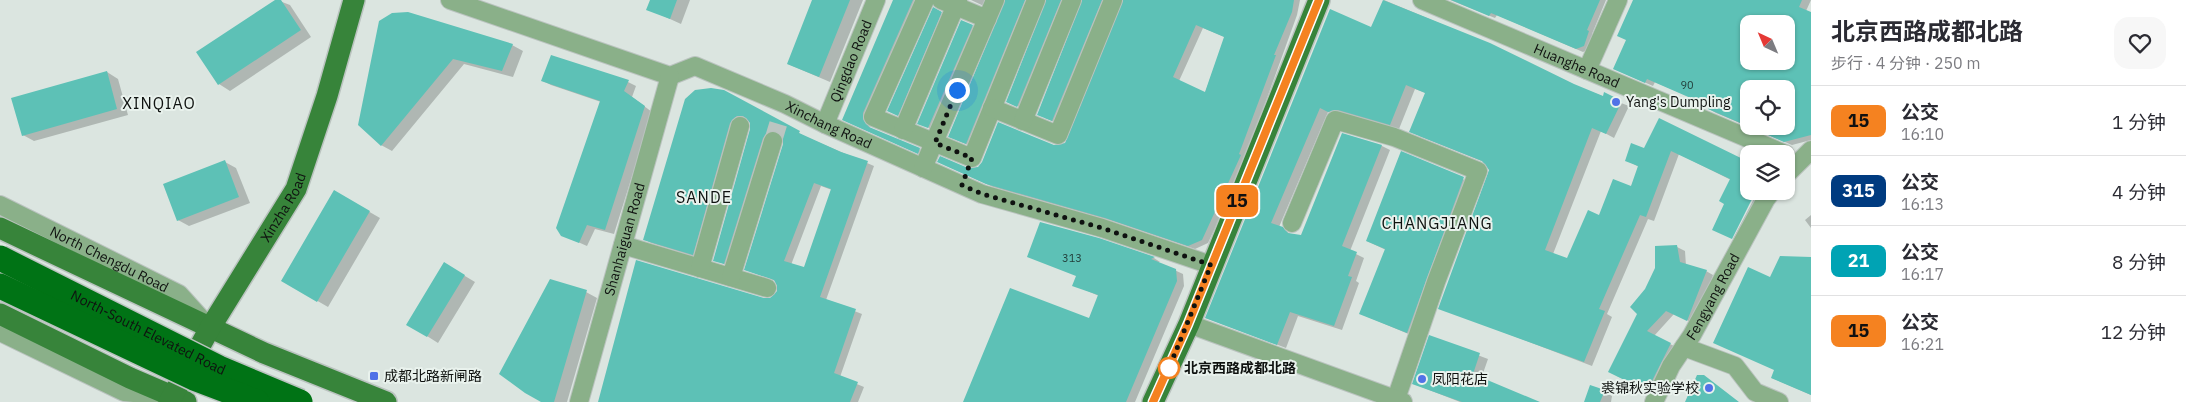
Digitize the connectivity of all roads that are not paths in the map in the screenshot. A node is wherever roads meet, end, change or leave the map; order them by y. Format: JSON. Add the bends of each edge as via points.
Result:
{"nodes":[{"id":1,"x":354,"y":0,"type":"edge"},
{"id":2,"x":450,"y":0,"type":"edge"},
{"id":3,"x":876,"y":0,"type":"edge"},
{"id":4,"x":925,"y":0,"type":"edge"},
{"id":5,"x":995,"y":0,"type":"edge"},
{"id":6,"x":1036,"y":0,"type":"edge"},
{"id":7,"x":1072,"y":0,"type":"edge"},
{"id":8,"x":1113,"y":0,"type":"edge"},
{"id":9,"x":1319,"y":0,"type":"edge"},
{"id":10,"x":1422,"y":0,"type":"edge"},
{"id":11,"x":1618,"y":0,"type":"edge"},
{"id":12,"x":952,"y":2,"type":"edge"},
{"id":13,"x":987,"y":19,"type":"junction"},
{"id":14,"x":1587,"y":70,"type":"junction"},
{"id":15,"x":670,"y":76,"type":"junction"},
{"id":16,"x":992,"y":108,"type":"junction"},
{"id":17,"x":1023,"y":120,"type":"junction"},
{"id":18,"x":825,"y":124,"type":"junction"},
{"id":19,"x":740,"y":126,"type":"dead end"},
{"id":20,"x":903,"y":130,"type":"junction"},
{"id":21,"x":773,"y":141,"type":"tunnel mouth"},
{"id":22,"x":935,"y":143,"type":"junction"},
{"id":23,"x":1799,"y":156,"type":"edge"},
{"id":24,"x":972,"y":158,"type":"junction"},
{"id":25,"x":923,"y":168,"type":"junction"},
{"id":26,"x":962,"y":185,"type":"junction"},
{"id":27,"x":1765,"y":200,"type":"edge"},
{"id":28,"x":0,"y":205,"type":"edge"},
{"id":29,"x":1292,"y":223,"type":"dead end"},
{"id":30,"x":0,"y":228,"type":"edge"},
{"id":31,"x":623,"y":246,"type":"junction"},
{"id":32,"x":0,"y":258,"type":"edge"},
{"id":33,"x":1211,"y":265,"type":"junction"},
{"id":34,"x":700,"y":268,"type":"junction"},
{"id":35,"x":731,"y":277,"type":"junction"},
{"id":36,"x":0,"y":286,"type":"edge"},
{"id":37,"x":767,"y":288,"type":"dead end"},
{"id":38,"x":0,"y":314,"type":"edge"},
{"id":39,"x":1188,"y":324,"type":"junction"},
{"id":40,"x":210,"y":328,"type":"junction"},
{"id":41,"x":0,"y":332,"type":"edge"},
{"id":42,"x":1684,"y":347,"type":"junction"},
{"id":43,"x":175,"y":401,"type":"edge"},
{"id":44,"x":1403,"y":401,"type":"edge"},
{"id":45,"x":257,"y":402,"type":"edge"},
{"id":46,"x":300,"y":402,"type":"edge"},
{"id":47,"x":386,"y":402,"type":"edge"},
{"id":48,"x":579,"y":402,"type":"edge"},
{"id":49,"x":1153,"y":402,"type":"edge"},
{"id":50,"x":1654,"y":402,"type":"edge"},
{"id":51,"x":1779,"y":402,"type":"edge"}],
"edges":[{"from":1,"to":40,"type":"main road","name":"Xinzha Road","via":[[296,189]]},
{"from":2,"to":15,"type":"street"},
{"from":3,"to":18,"type":"street","name":"Qingdao Road"},
{"from":4,"to":20,"type":"street","via":[[873,117]]},
{"from":5,"to":13,"type":"street"},
{"from":6,"to":16,"type":"street"},
{"from":7,"to":17,"type":"street"},
{"from":8,"to":17,"type":"street","via":[[1058,135]]},
{"from":9,"to":33,"type":"main road"},
{"from":10,"to":14,"type":"street","name":"Huanghe Road"},
{"from":11,"to":14,"type":"street"},
{"from":12,"to":13,"type":"street"},
{"from":12,"to":20,"type":"street"},
{"from":13,"to":22,"type":"street"},
{"from":14,"to":23,"type":"street","name":"Huanghe Road"},
{"from":15,"to":18,"type":"street","name":"Xinchang Road","via":[[695,66],[783,111]]},
{"from":15,"to":31,"type":"street","name":"Shanhaiguan Road"},
{"from":16,"to":17,"type":"street"},
{"from":16,"to":24,"type":"street"},
{"from":18,"to":25,"type":"street","name":"Xinchang Road"},
{"from":19,"to":34,"type":"street"},
{"from":20,"to":22,"type":"street"},
{"from":21,"to":35,"type":"street"},
{"from":22,"to":24,"type":"street"},
{"from":22,"to":25,"type":"street"},
{"from":24,"to":26,"type":"street"},
{"from":25,"to":26,"type":"street","name":"Xinchang Road"},
{"from":26,"to":33,"type":"street","name":"Xinchang Road"},
{"from":27,"to":42,"type":"street","name":"Fengyang Road"},
{"from":28,"to":40,"type":"street","name":"North Chengdu Road","via":[[179,294]]},
{"from":29,"to":44,"type":"street","via":[[1336,120],[1394,137],[1478,172],[1436,282]]},
{"from":30,"to":40,"type":"main road","name":"North Chengdu Road"},
{"from":31,"to":34,"type":"street"},
{"from":31,"to":48,"type":"street","name":"Shanhaiguan Road"},
{"from":32,"to":46,"type":"highway","name":"North-South Elevated Road","bridge":true,"via":[[219,368]]},
{"from":33,"to":39,"type":"main road"},
{"from":34,"to":35,"type":"street"},
{"from":35,"to":37,"type":"street"},
{"from":36,"to":45,"type":"highway","name":"North-South Elevated Road","bridge":true,"via":[[194,378]]},
{"from":38,"to":43,"type":"main road"},
{"from":39,"to":44,"type":"street"},
{"from":39,"to":49,"type":"main road"},
{"from":40,"to":43,"type":"main road","name":"Xinzha Road"},
{"from":40,"to":47,"type":"main road","name":"North Chengdu Road"},
{"from":41,"to":43,"type":"street","via":[[124,392]]},
{"from":42,"to":50,"type":"street","name":"Fengyang Road"},
{"from":42,"to":51,"type":"street","via":[[1734,366],[1755,392]]}]}
